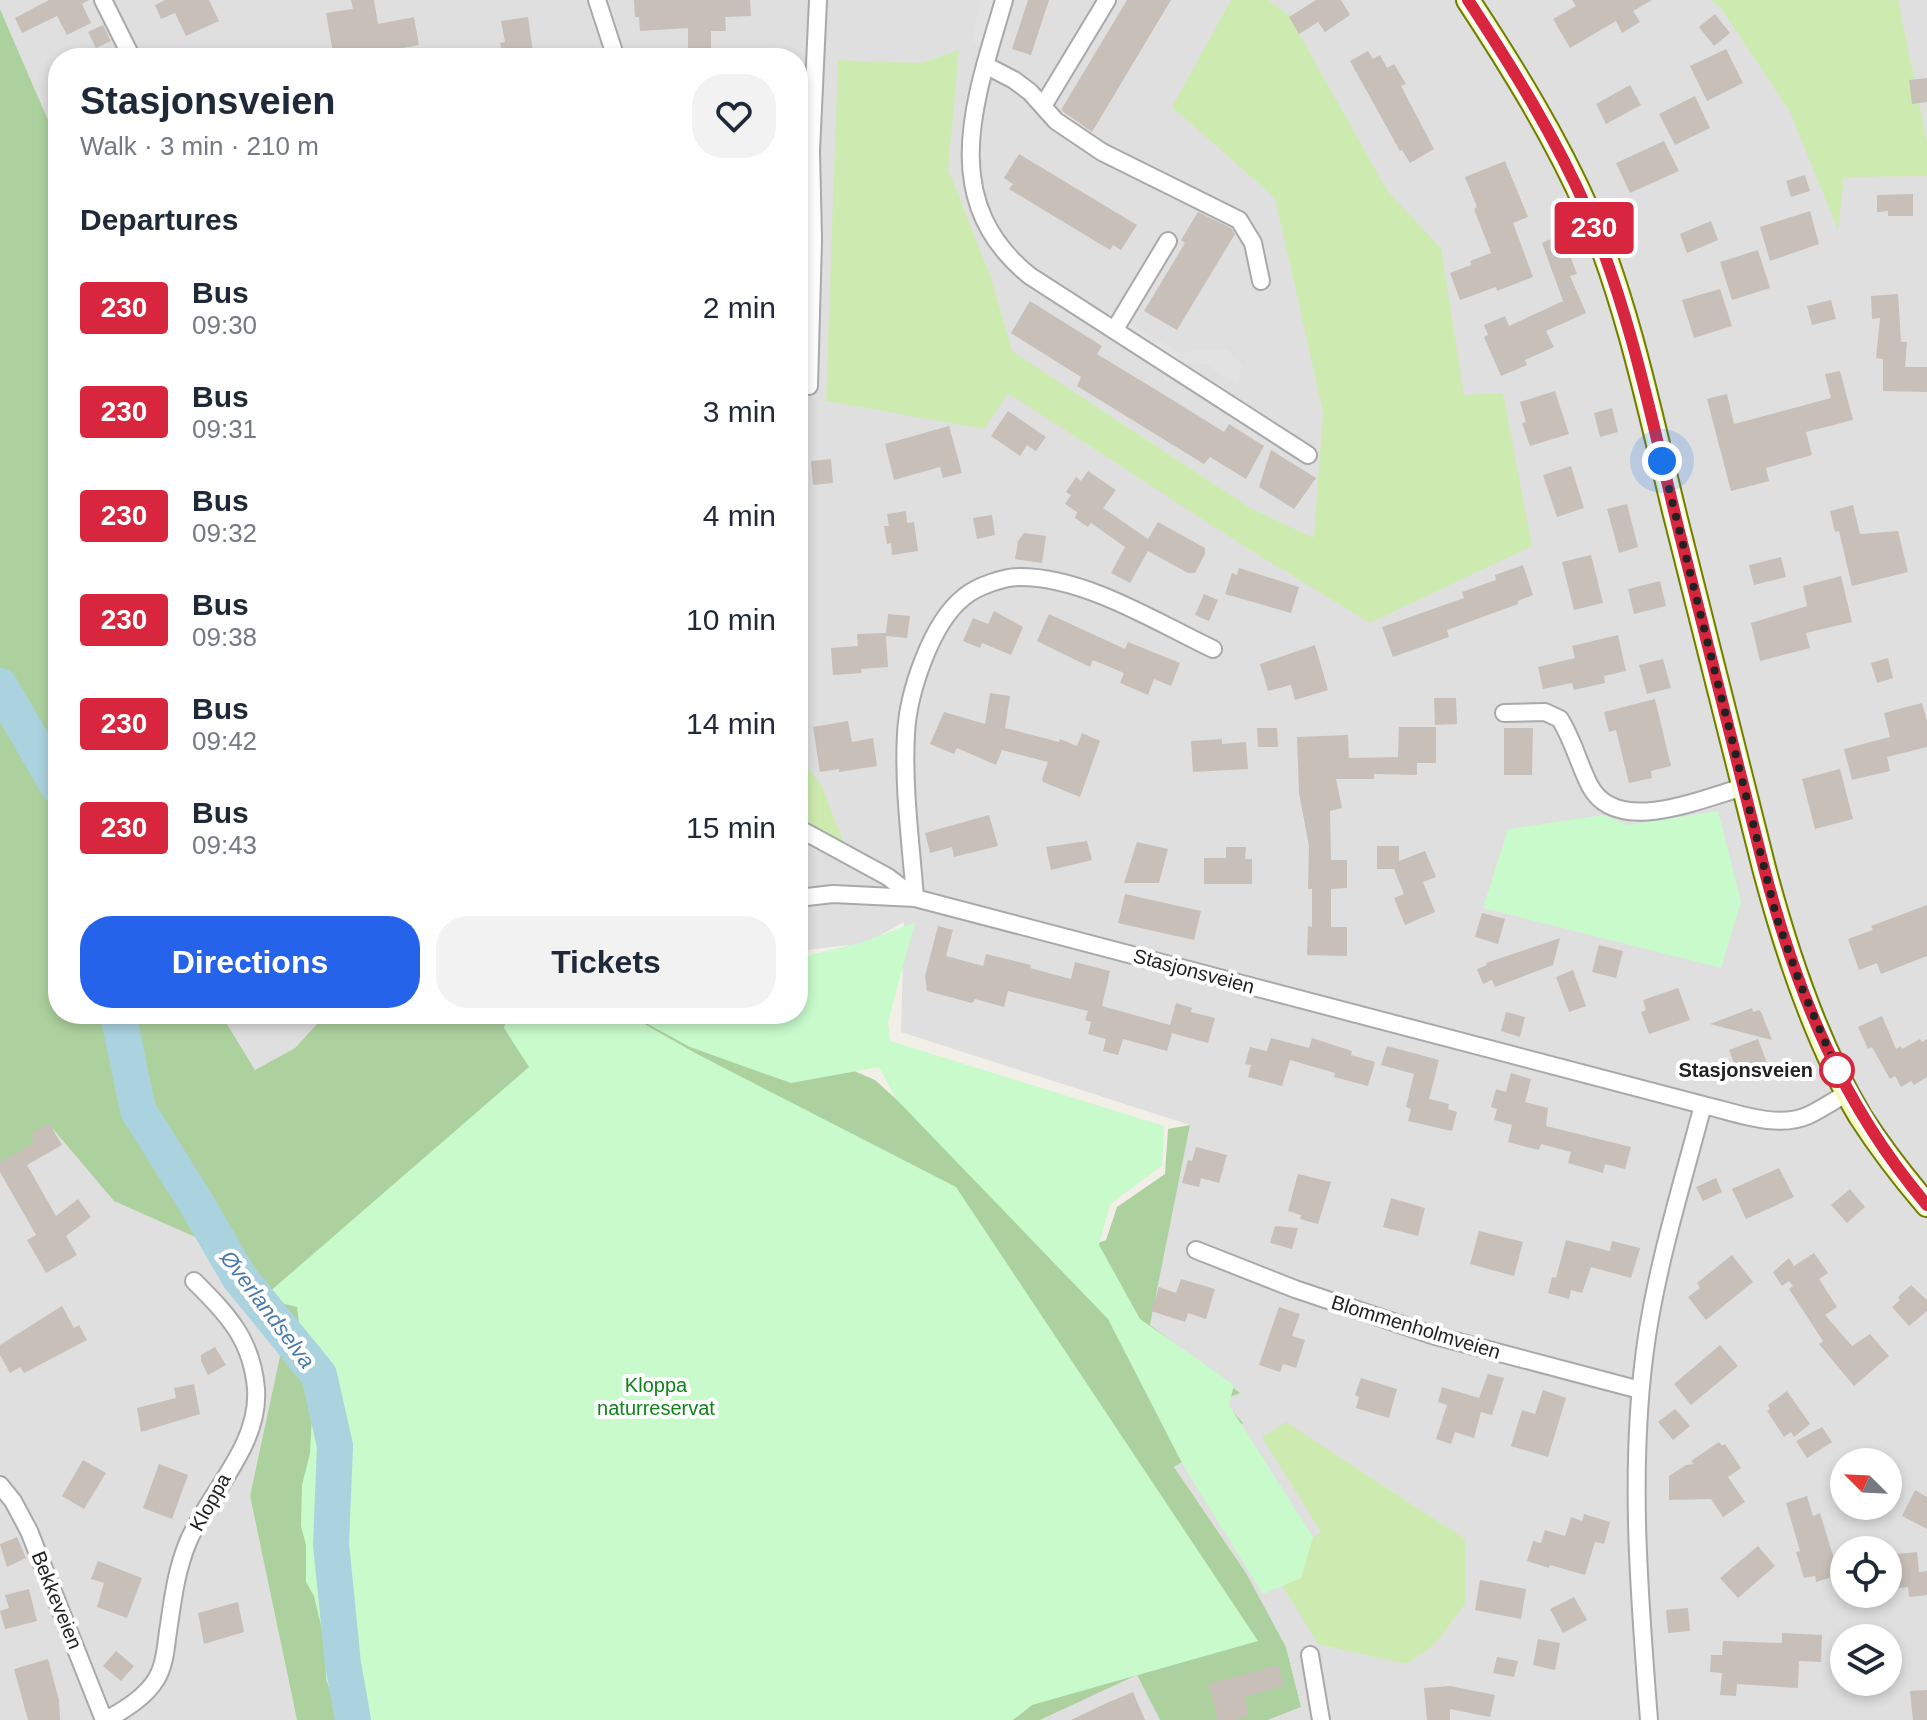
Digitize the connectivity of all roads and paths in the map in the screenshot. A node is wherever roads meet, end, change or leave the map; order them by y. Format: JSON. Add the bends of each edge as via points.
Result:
{"nodes":[{"id":1,"x":103,"y":0,"type":"edge"},
{"id":2,"x":597,"y":0,"type":"edge"},
{"id":3,"x":818,"y":0,"type":"edge"},
{"id":4,"x":1004,"y":0,"type":"edge"},
{"id":5,"x":1107,"y":0,"type":"edge"},
{"id":6,"x":1468,"y":0,"type":"edge"},
{"id":7,"x":127,"y":48,"type":"edge"},
{"id":8,"x":613,"y":48,"type":"edge"},
{"id":9,"x":985,"y":65,"type":"junction"},
{"id":10,"x":1043,"y":106,"type":"junction"},
{"id":11,"x":1168,"y":241,"type":"dead end"},
{"id":12,"x":1261,"y":281,"type":"dead end"},
{"id":13,"x":1115,"y":329,"type":"junction"},
{"id":14,"x":809,"y":386,"type":"dead end"},
{"id":15,"x":1308,"y":455,"type":"dead end"},
{"id":16,"x":1213,"y":649,"type":"dead end"},
{"id":17,"x":1504,"y":713,"type":"dead end"},
{"id":18,"x":1744,"y":787,"type":"junction"},
{"id":19,"x":808,"y":833,"type":"edge"},
{"id":20,"x":808,"y":897,"type":"edge"},
{"id":21,"x":915,"y":898,"type":"junction"},
{"id":22,"x":1847,"y":1093,"type":"junction"},
{"id":23,"x":1703,"y":1105,"type":"junction"},
{"id":24,"x":1927,"y":1205,"type":"edge"},
{"id":25,"x":1196,"y":1250,"type":"dead end"},
{"id":26,"x":194,"y":1281,"type":"dead end"},
{"id":27,"x":1640,"y":1390,"type":"junction"},
{"id":28,"x":0,"y":1485,"type":"edge"},
{"id":29,"x":1310,"y":1655,"type":"dead end"},
{"id":30,"x":105,"y":1720,"type":"edge"},
{"id":31,"x":1321,"y":1720,"type":"edge"},
{"id":32,"x":1649,"y":1720,"type":"edge"}],
"edges":[{"from":1,"to":7,"type":"street"},
{"from":2,"to":8,"type":"street"},
{"from":3,"to":14,"type":"street"},
{"from":4,"to":9,"type":"street"},
{"from":5,"to":10,"type":"street"},
{"from":6,"to":18,"type":"main road","via":[[1561,157],[1614,281]]},
{"from":9,"to":10,"type":"street","via":[[1014,80]]},
{"from":9,"to":13,"type":"street","via":[[969,135],[983,215],[1013,262]]},
{"from":10,"to":12,"type":"street","via":[[1102,152],[1239,220],[1253,243]]},
{"from":11,"to":13,"type":"street"},
{"from":13,"to":15,"type":"street"},
{"from":16,"to":21,"type":"street","via":[[1103,596],[1057,582],[1019,577],[965,596],[936,631],[913,694],[906,732]]},
{"from":17,"to":18,"type":"street","via":[[1545,712],[1560,719],[1591,788],[1605,804],[1627,812],[1651,813]]},
{"from":18,"to":22,"type":"main road","via":[[1786,946]]},
{"from":19,"to":21,"type":"street","via":[[888,877]]},
{"from":20,"to":21,"type":"street","name":"Stasjonsveien"},
{"from":21,"to":23,"type":"street","name":"Stasjonsveien"},
{"from":22,"to":23,"type":"street","name":"Stasjonsveien","via":[[1807,1116],[1786,1121]]},
{"from":22,"to":24,"type":"main road"},
{"from":23,"to":27,"type":"street","via":[[1660,1266]]},
{"from":25,"to":27,"type":"street","name":"Blommenholmveien","via":[[1432,1335]]},
{"from":26,"to":30,"type":"street","name":"Kloppa","via":[[238,1328],[256,1388],[255,1416],[188,1543],[157,1678],[133,1703]]},
{"from":27,"to":32,"type":"street","via":[[1638,1523]]},
{"from":28,"to":30,"type":"street","name":"Bekkeveien","via":[[29,1531]]},
{"from":29,"to":31,"type":"street"}]}
